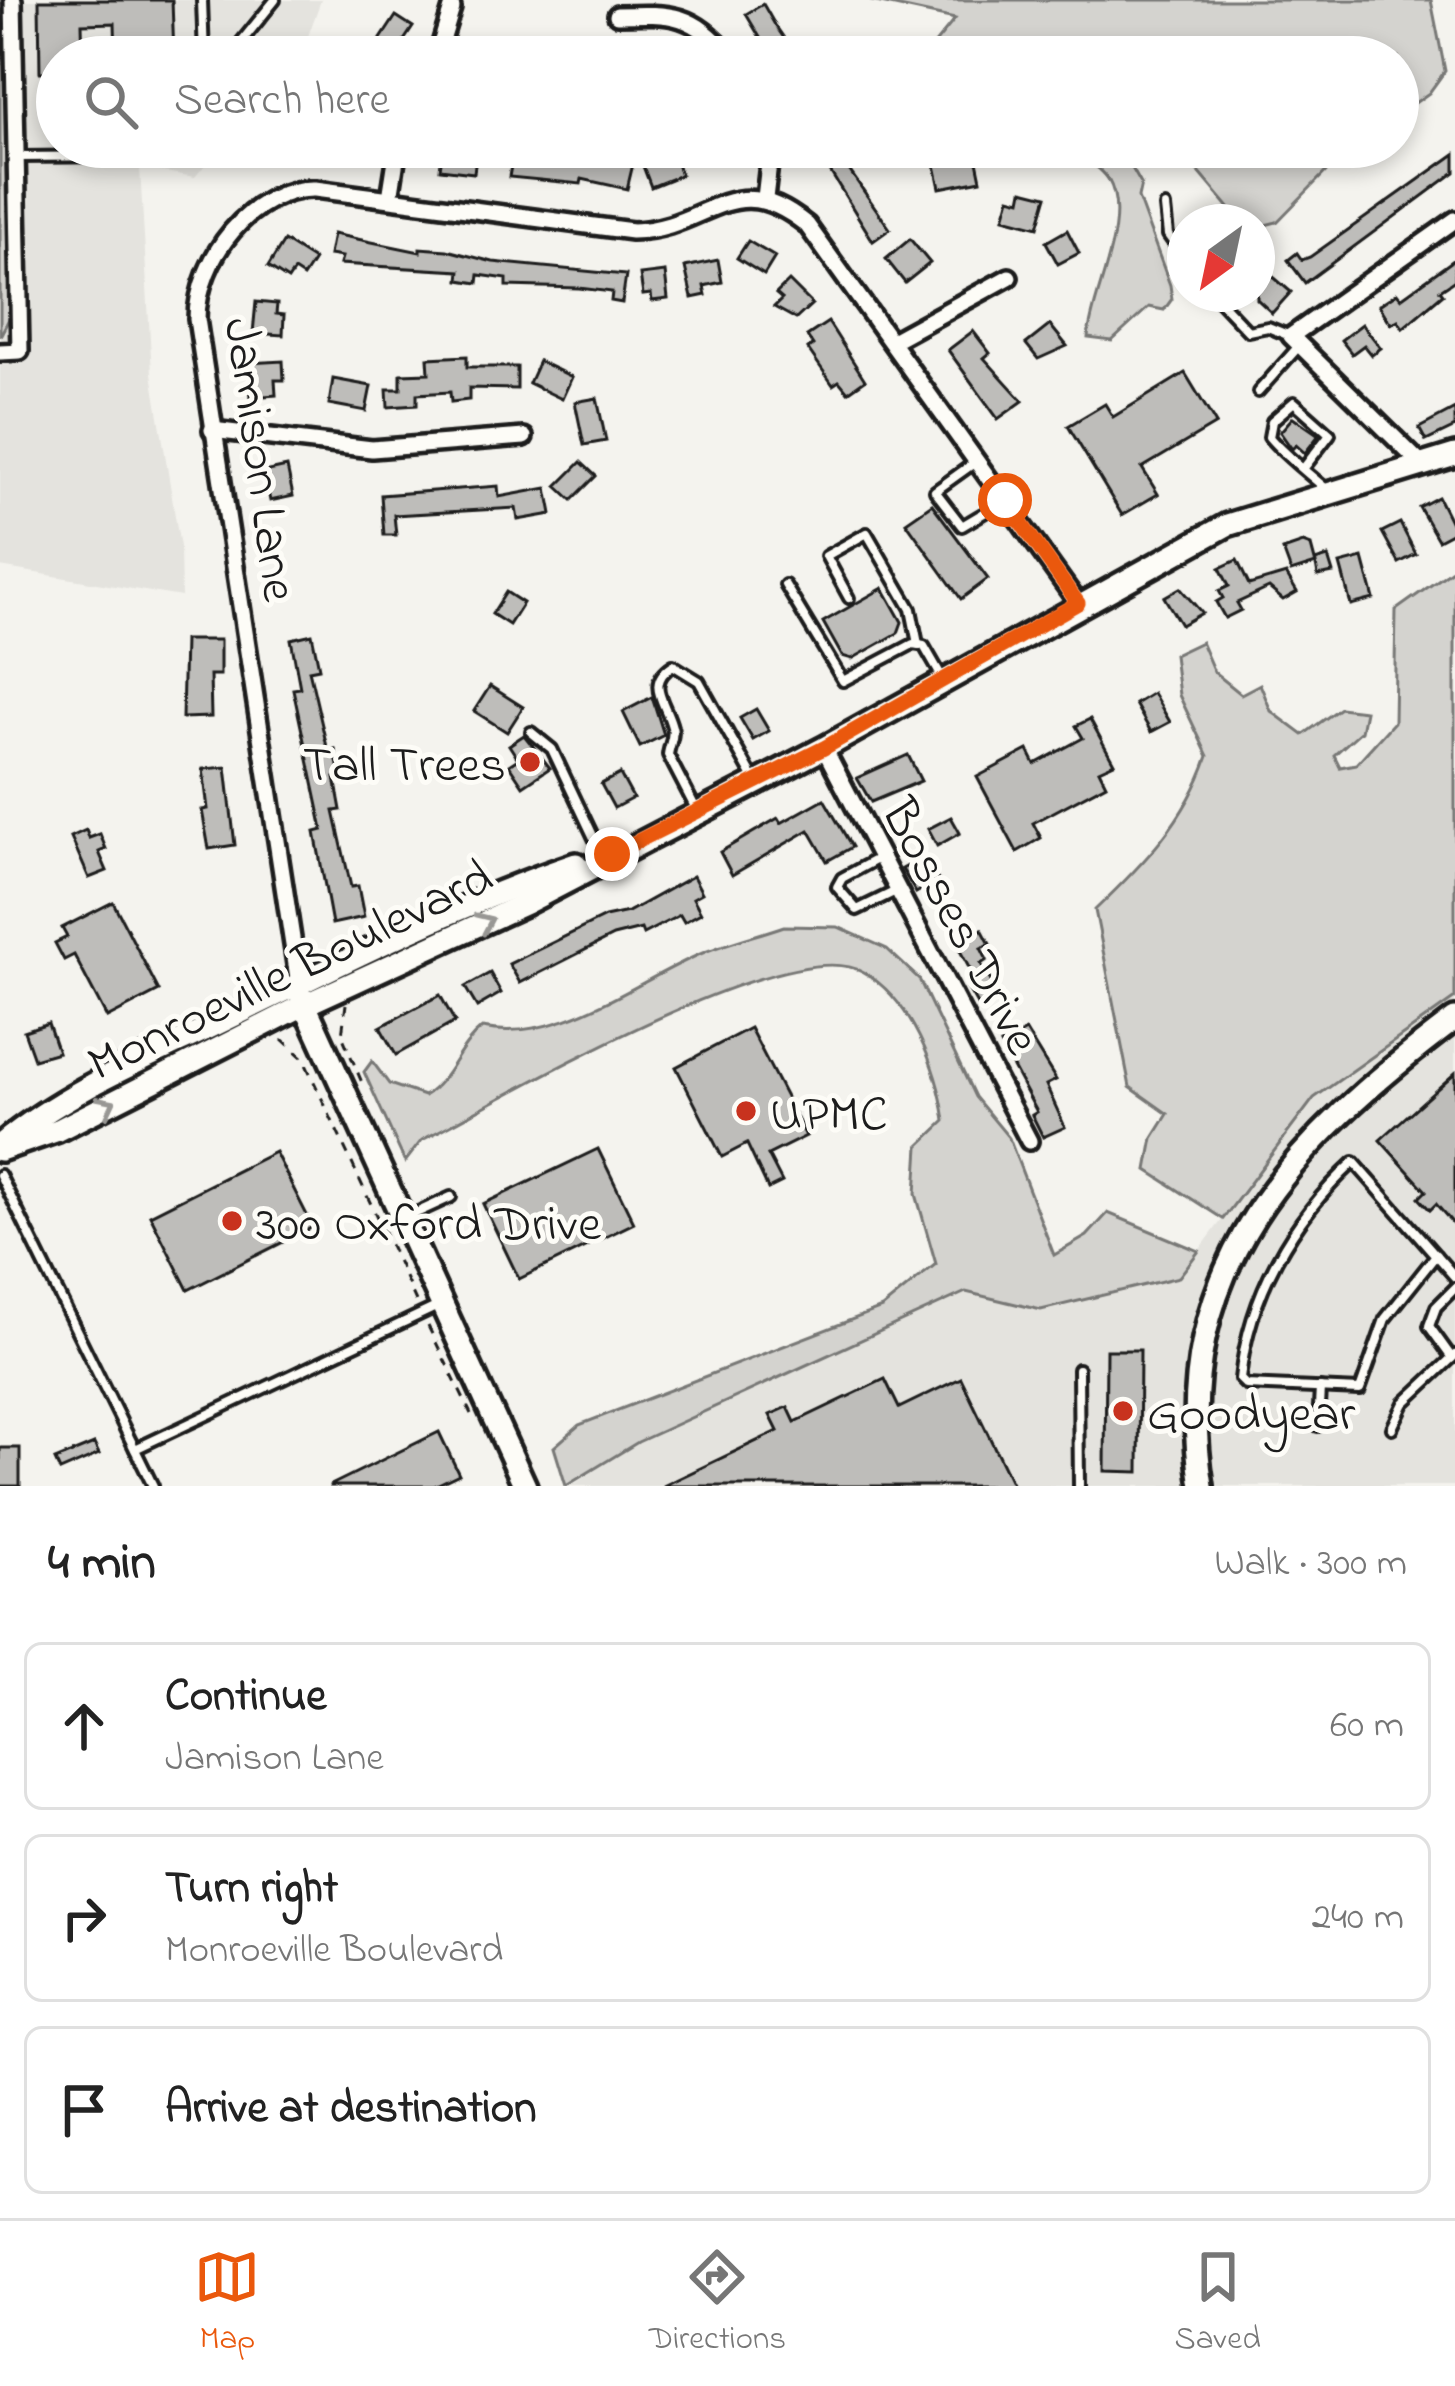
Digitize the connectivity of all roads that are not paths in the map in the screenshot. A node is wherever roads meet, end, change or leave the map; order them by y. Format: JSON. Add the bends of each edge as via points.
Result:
{"nodes":[{"id":1,"x":13,"y":0,"type":"edge"},
{"id":2,"x":202,"y":0,"type":"edge"},
{"id":3,"x":275,"y":0,"type":"edge"},
{"id":4,"x":452,"y":8,"type":"dead end"},
{"id":5,"x":617,"y":15,"type":"dead end"},
{"id":6,"x":203,"y":36,"type":"edge"},
{"id":7,"x":246,"y":36,"type":"edge"},
{"id":8,"x":443,"y":36,"type":"edge"},
{"id":9,"x":712,"y":36,"type":"edge"},
{"id":10,"x":16,"y":157,"type":"junction"},
{"id":11,"x":36,"y":157,"type":"edge"},
{"id":12,"x":395,"y":168,"type":"edge"},
{"id":13,"x":769,"y":168,"type":"edge"},
{"id":14,"x":390,"y":198,"type":"junction"},
{"id":15,"x":765,"y":198,"type":"junction"},
{"id":16,"x":1165,"y":207,"type":"dead end"},
{"id":17,"x":1455,"y":220,"type":"edge"},
{"id":18,"x":1167,"y":226,"type":"edge"},
{"id":19,"x":1009,"y":278,"type":"dead end"},
{"id":20,"x":1227,"y":312,"type":"edge"},
{"id":21,"x":1295,"y":340,"type":"junction"},
{"id":22,"x":892,"y":341,"type":"junction"},
{"id":23,"x":0,"y":352,"type":"edge"},
{"id":24,"x":1258,"y":392,"type":"dead end"},
{"id":25,"x":212,"y":430,"type":"junction"},
{"id":26,"x":524,"y":436,"type":"dead end"},
{"id":27,"x":1455,"y":455,"type":"edge"},
{"id":28,"x":977,"y":460,"type":"junction"},
{"id":29,"x":1423,"y":466,"type":"junction"},
{"id":30,"x":1303,"y":469,"type":"junction"},
{"id":31,"x":1332,"y":494,"type":"junction"},
{"id":32,"x":1005,"y":500,"type":"junction"},
{"id":33,"x":785,"y":585,"type":"dead end"},
{"id":34,"x":849,"y":598,"type":"dead end"},
{"id":35,"x":1078,"y":603,"type":"junction"},
{"id":36,"x":919,"y":644,"type":"junction"},
{"id":37,"x":944,"y":680,"type":"junction"},
{"id":38,"x":531,"y":732,"type":"dead end"},
{"id":39,"x":824,"y":748,"type":"junction"},
{"id":40,"x":756,"y":782,"type":"junction"},
{"id":41,"x":697,"y":812,"type":"junction"},
{"id":42,"x":607,"y":856,"type":"junction"},
{"id":43,"x":880,"y":857,"type":"junction"},
{"id":44,"x":897,"y":890,"type":"junction"},
{"id":45,"x":300,"y":995,"type":"junction"},
{"id":46,"x":1455,"y":1019,"type":"edge"},
{"id":47,"x":1029,"y":1141,"type":"dead end"},
{"id":48,"x":0,"y":1148,"type":"edge"},
{"id":49,"x":0,"y":1175,"type":"edge"},
{"id":50,"x":451,"y":1197,"type":"dead end"},
{"id":51,"x":399,"y":1221,"type":"junction"},
{"id":52,"x":1436,"y":1255,"type":"junction"},
{"id":53,"x":1455,"y":1277,"type":"edge"},
{"id":54,"x":1455,"y":1288,"type":"edge"},
{"id":55,"x":430,"y":1309,"type":"junction"},
{"id":56,"x":1454,"y":1356,"type":"edge"},
{"id":57,"x":1078,"y":1369,"type":"dead end"},
{"id":58,"x":1320,"y":1388,"type":"junction"},
{"id":59,"x":1318,"y":1426,"type":"dead end"},
{"id":60,"x":1392,"y":1428,"type":"dead end"},
{"id":61,"x":135,"y":1449,"type":"junction"},
{"id":62,"x":153,"y":1486,"type":"edge"},
{"id":63,"x":525,"y":1486,"type":"edge"},
{"id":64,"x":1079,"y":1486,"type":"edge"},
{"id":65,"x":1202,"y":1486,"type":"edge"}],
"edges":[{"from":1,"to":10,"type":"street"},
{"from":2,"to":6,"type":"lane"},
{"from":3,"to":7,"type":"lane"},
{"from":4,"to":8,"type":"street"},
{"from":5,"to":9,"type":"street","via":[[664,14],[703,25]]},
{"from":10,"to":11,"type":"lane"},
{"from":10,"to":23,"type":"street","via":[[20,351]]},
{"from":12,"to":14,"type":"street"},
{"from":13,"to":15,"type":"street"},
{"from":14,"to":15,"type":"street","name":"Jamison Lane","via":[[632,231]]},
{"from":14,"to":25,"type":"street","name":"Jamison Lane","via":[[286,190],[236,229],[196,304]]},
{"from":15,"to":22,"type":"street","via":[[807,225]]},
{"from":16,"to":18,"type":"lane"},
{"from":17,"to":21,"type":"street"},
{"from":19,"to":22,"type":"street"},
{"from":20,"to":21,"type":"lane","via":[[1248,331],[1268,327]]},
{"from":21,"to":24,"type":"lane"},
{"from":21,"to":29,"type":"street"},
{"from":22,"to":28,"type":"street"},
{"from":25,"to":26,"type":"street","via":[[372,449]]},
{"from":25,"to":45,"type":"street","name":"Jamison Lane"},
{"from":27,"to":29,"type":"main road","name":"Monroeville Boulevard"},
{"from":28,"to":32,"type":"street"},
{"from":28,"to":32,"type":"lane","via":[[935,491],[949,516],[962,526]]},
{"from":29,"to":31,"type":"main road","name":"Monroeville Boulevard"},
{"from":30,"to":30,"type":"lane","via":[[1269,437],[1272,421],[1294,402],[1330,434]]},
{"from":30,"to":31,"type":"lane"},
{"from":31,"to":35,"type":"main road","name":"Monroeville Boulevard","via":[[1227,525]]},
{"from":32,"to":35,"type":"street"},
{"from":33,"to":36,"type":"lane","via":[[843,682]]},
{"from":34,"to":36,"type":"lane","via":[[826,556],[867,532],[910,609]]},
{"from":35,"to":37,"type":"main road","name":"Monroeville Boulevard"},
{"from":36,"to":37,"type":"lane"},
{"from":37,"to":39,"type":"main road","name":"Monroeville Boulevard"},
{"from":38,"to":42,"type":"lane","via":[[552,749]]},
{"from":39,"to":40,"type":"main road","name":"Monroeville Boulevard"},
{"from":39,"to":43,"type":"street","name":"Bosses Drive"},
{"from":40,"to":41,"type":"main road","name":"Monroeville Boulevard"},
{"from":40,"to":41,"type":"lane","via":[[699,681],[677,665],[664,670],[657,684],[674,730],[668,755]]},
{"from":41,"to":42,"type":"main road","name":"Monroeville Boulevard"},
{"from":42,"to":45,"type":"main road","name":"Monroeville Boulevard","via":[[526,903]]},
{"from":43,"to":44,"type":"street","name":"Bosses Drive"},
{"from":43,"to":44,"type":"lane","via":[[837,887],[857,910]]},
{"from":44,"to":47,"type":"street","name":"Bosses Drive"},
{"from":45,"to":48,"type":"main road","name":"Monroeville Boulevard","via":[[58,1130]]},
{"from":45,"to":51,"type":"main road"},
{"from":46,"to":65,"type":"main road","via":[[1309,1144],[1233,1250],[1200,1352]]},
{"from":49,"to":61,"type":"lane"},
{"from":50,"to":51,"type":"lane"},
{"from":51,"to":55,"type":"main road"},
{"from":52,"to":53,"type":"lane"},
{"from":52,"to":58,"type":"lane","via":[[1385,1319],[1360,1390]]},
{"from":52,"to":58,"type":"lane","via":[[1354,1162],[1335,1179],[1297,1224],[1260,1292],[1240,1379]]},
{"from":54,"to":56,"type":"lane","via":[[1429,1326]]},
{"from":55,"to":61,"type":"lane"},
{"from":55,"to":63,"type":"main road"},
{"from":56,"to":60,"type":"lane","via":[[1404,1403]]},
{"from":57,"to":64,"type":"lane"},
{"from":58,"to":59,"type":"lane"},
{"from":61,"to":62,"type":"lane"}]}
